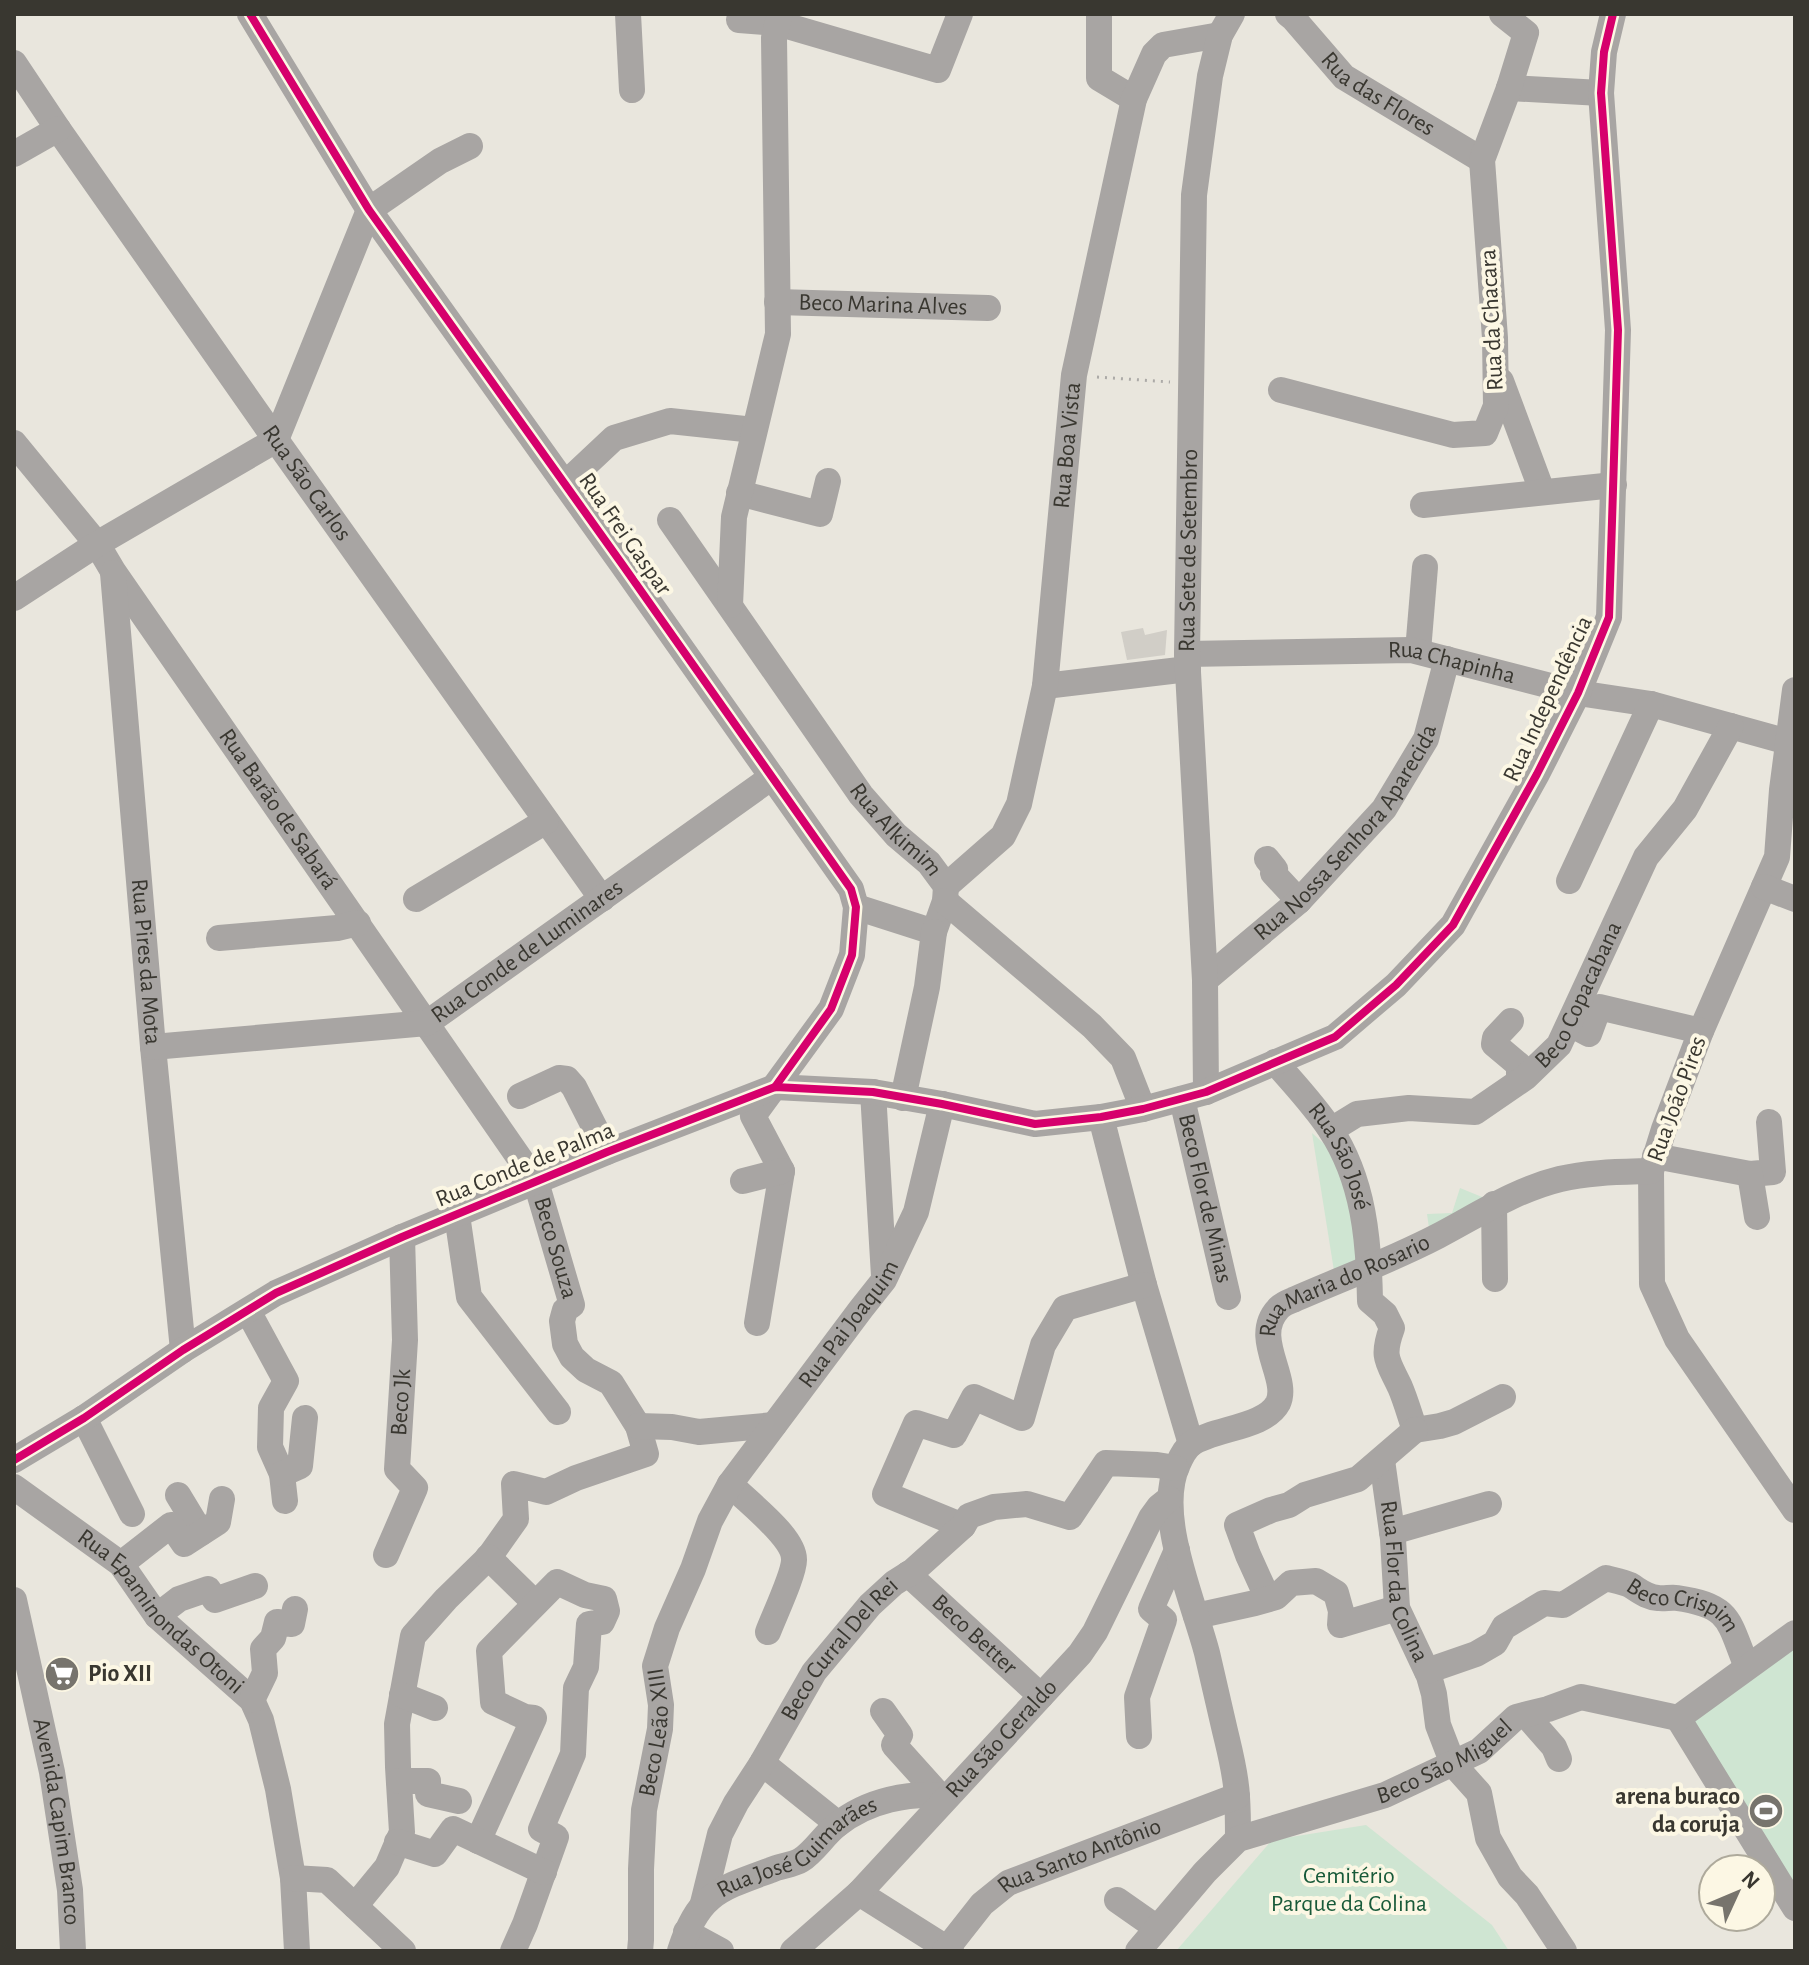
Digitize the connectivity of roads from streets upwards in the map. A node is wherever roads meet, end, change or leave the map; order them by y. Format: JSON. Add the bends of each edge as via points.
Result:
{"nodes":[{"id":1,"x":250,"y":14,"type":"edge"},
{"id":2,"x":628,"y":14,"type":"edge"},
{"id":3,"x":960,"y":14,"type":"edge"},
{"id":4,"x":1099,"y":14,"type":"edge"},
{"id":5,"x":1502,"y":14,"type":"edge"},
{"id":6,"x":1613,"y":14,"type":"edge"},
{"id":7,"x":1293,"y":15,"type":"edge"},
{"id":8,"x":779,"y":18,"type":"edge"},
{"id":9,"x":739,"y":20,"type":"dead end"},
{"id":10,"x":1226,"y":24,"type":"edge"},
{"id":11,"x":14,"y":63,"type":"edge"},
{"id":12,"x":1509,"y":88,"type":"junction"},
{"id":13,"x":632,"y":90,"type":"dead end"},
{"id":14,"x":1601,"y":93,"type":"junction"},
{"id":15,"x":1134,"y":99,"type":"junction"},
{"id":16,"x":58,"y":129,"type":"junction"},
{"id":17,"x":470,"y":146,"type":"dead end"},
{"id":18,"x":14,"y":154,"type":"edge"},
{"id":19,"x":1482,"y":160,"type":"junction"},
{"id":20,"x":369,"y":210,"type":"junction"},
{"id":21,"x":777,"y":302,"type":"junction"},
{"id":22,"x":988,"y":308,"type":"dead end"},
{"id":23,"x":1496,"y":366,"type":"junction"},
{"id":24,"x":1281,"y":390,"type":"dead end"},
{"id":25,"x":754,"y":430,"type":"junction"},
{"id":26,"x":276,"y":440,"type":"junction"},
{"id":27,"x":14,"y":443,"type":"edge"},
{"id":28,"x":828,"y":481,"type":"dead end"},
{"id":29,"x":565,"y":484,"type":"junction"},
{"id":30,"x":1614,"y":485,"type":"junction"},
{"id":31,"x":1542,"y":491,"type":"junction"},
{"id":32,"x":739,"y":493,"type":"junction"},
{"id":33,"x":1423,"y":505,"type":"dead end"},
{"id":34,"x":670,"y":520,"type":"dead end"},
{"id":35,"x":97,"y":544,"type":"junction"},
{"id":36,"x":1425,"y":567,"type":"dead end"},
{"id":37,"x":113,"y":571,"type":"junction"},
{"id":38,"x":14,"y":598,"type":"edge"},
{"id":39,"x":730,"y":605,"type":"junction"},
{"id":40,"x":1418,"y":651,"type":"junction"},
{"id":41,"x":1447,"y":659,"type":"junction"},
{"id":42,"x":1188,"y":662,"type":"junction"},
{"id":43,"x":1045,"y":686,"type":"junction"},
{"id":44,"x":1795,"y":690,"type":"edge"},
{"id":45,"x":1578,"y":693,"type":"junction"},
{"id":46,"x":1651,"y":704,"type":"junction"},
{"id":47,"x":1731,"y":726,"type":"junction"},
{"id":48,"x":1792,"y":735,"type":"edge"},
{"id":49,"x":772,"y":777,"type":"junction"},
{"id":50,"x":546,"y":821,"type":"junction"},
{"id":51,"x":1787,"y":821,"type":"edge"},
{"id":52,"x":1267,"y":859,"type":"dead end"},
{"id":53,"x":1569,"y":881,"type":"dead end"},
{"id":54,"x":1764,"y":887,"type":"junction"},
{"id":55,"x":946,"y":894,"type":"junction"},
{"id":56,"x":416,"y":899,"type":"dead end"},
{"id":57,"x":602,"y":899,"type":"junction"},
{"id":58,"x":1795,"y":899,"type":"edge"},
{"id":59,"x":1299,"y":901,"type":"junction"},
{"id":60,"x":856,"y":907,"type":"junction"},
{"id":61,"x":358,"y":923,"type":"junction"},
{"id":62,"x":934,"y":932,"type":"junction"},
{"id":63,"x":219,"y":938,"type":"dead end"},
{"id":64,"x":1205,"y":980,"type":"junction"},
{"id":65,"x":1511,"y":1021,"type":"dead end"},
{"id":66,"x":427,"y":1023,"type":"junction"},
{"id":67,"x":1570,"y":1024,"type":"junction"},
{"id":68,"x":1701,"y":1031,"type":"junction"},
{"id":69,"x":153,"y":1047,"type":"junction"},
{"id":70,"x":1275,"y":1062,"type":"junction"},
{"id":71,"x":1519,"y":1081,"type":"junction"},
{"id":72,"x":775,"y":1087,"type":"junction"},
{"id":73,"x":873,"y":1092,"type":"junction"},
{"id":74,"x":1194,"y":1095,"type":"junction"},
{"id":75,"x":520,"y":1096,"type":"dead end"},
{"id":76,"x":903,"y":1098,"type":"junction"},
{"id":77,"x":942,"y":1104,"type":"junction"},
{"id":78,"x":1143,"y":1109,"type":"junction"},
{"id":79,"x":1101,"y":1117,"type":"junction"},
{"id":80,"x":1769,"y":1122,"type":"dead end"},
{"id":81,"x":1331,"y":1130,"type":"junction"},
{"id":82,"x":607,"y":1152,"type":"junction"},
{"id":83,"x":1653,"y":1163,"type":"junction"},
{"id":84,"x":782,"y":1171,"type":"junction"},
{"id":85,"x":1750,"y":1174,"type":"junction"},
{"id":86,"x":743,"y":1181,"type":"dead end"},
{"id":87,"x":536,"y":1182,"type":"junction"},
{"id":88,"x":1494,"y":1204,"type":"junction"},
{"id":89,"x":457,"y":1215,"type":"junction"},
{"id":90,"x":1757,"y":1217,"type":"dead end"},
{"id":91,"x":402,"y":1237,"type":"junction"},
{"id":92,"x":1369,"y":1267,"type":"junction"},
{"id":93,"x":1495,"y":1279,"type":"dead end"},
{"id":94,"x":884,"y":1280,"type":"junction"},
{"id":95,"x":1144,"y":1285,"type":"junction"},
{"id":96,"x":1228,"y":1297,"type":"dead end"},
{"id":97,"x":248,"y":1311,"type":"junction"},
{"id":98,"x":757,"y":1323,"type":"dead end"},
{"id":99,"x":183,"y":1350,"type":"junction"},
{"id":100,"x":1503,"y":1397,"type":"dead end"},
{"id":101,"x":558,"y":1412,"type":"dead end"},
{"id":102,"x":84,"y":1418,"type":"junction"},
{"id":103,"x":305,"y":1418,"type":"dead end"},
{"id":104,"x":774,"y":1425,"type":"junction"},
{"id":105,"x":638,"y":1426,"type":"junction"},
{"id":106,"x":1415,"y":1430,"type":"junction"},
{"id":107,"x":1191,"y":1444,"type":"junction"},
{"id":108,"x":14,"y":1460,"type":"edge"},
{"id":109,"x":1382,"y":1460,"type":"junction"},
{"id":110,"x":1176,"y":1468,"type":"junction"},
{"id":111,"x":282,"y":1474,"type":"junction"},
{"id":112,"x":730,"y":1484,"type":"junction"},
{"id":113,"x":1787,"y":1484,"type":"edge"},
{"id":114,"x":14,"y":1487,"type":"edge"},
{"id":115,"x":178,"y":1495,"type":"dead end"},
{"id":116,"x":222,"y":1499,"type":"dead end"},
{"id":117,"x":1169,"y":1499,"type":"junction"},
{"id":118,"x":285,"y":1501,"type":"dead end"},
{"id":119,"x":1489,"y":1504,"type":"dead end"},
{"id":120,"x":1795,"y":1510,"type":"edge"},
{"id":121,"x":132,"y":1514,"type":"dead end"},
{"id":122,"x":710,"y":1521,"type":"joint"},
{"id":123,"x":963,"y":1526,"type":"junction"},
{"id":124,"x":1392,"y":1532,"type":"junction"},
{"id":125,"x":201,"y":1533,"type":"junction"},
{"id":126,"x":1177,"y":1550,"type":"junction"},
{"id":127,"x":386,"y":1555,"type":"dead end"},
{"id":128,"x":488,"y":1557,"type":"junction"},
{"id":129,"x":121,"y":1564,"type":"junction"},
{"id":130,"x":908,"y":1574,"type":"junction"},
{"id":131,"x":255,"y":1586,"type":"dead end"},
{"id":132,"x":1268,"y":1599,"type":"junction"},
{"id":133,"x":14,"y":1600,"type":"edge"},
{"id":134,"x":535,"y":1603,"type":"junction"},
{"id":135,"x":1397,"y":1608,"type":"junction"},
{"id":136,"x":295,"y":1609,"type":"dead end"},
{"id":137,"x":157,"y":1616,"type":"junction"},
{"id":138,"x":1196,"y":1616,"type":"junction"},
{"id":139,"x":768,"y":1632,"type":"dead end"},
{"id":140,"x":1795,"y":1633,"type":"edge"},
{"id":141,"x":1747,"y":1667,"type":"junction"},
{"id":142,"x":1427,"y":1671,"type":"junction"},
{"id":143,"x":402,"y":1695,"type":"junction"},
{"id":144,"x":1041,"y":1696,"type":"junction"},
{"id":145,"x":252,"y":1700,"type":"junction"},
{"id":146,"x":435,"y":1708,"type":"dead end"},
{"id":147,"x":883,"y":1711,"type":"dead end"},
{"id":148,"x":1526,"y":1715,"type":"junction"},
{"id":149,"x":1678,"y":1718,"type":"junction"},
{"id":150,"x":1139,"y":1736,"type":"dead end"},
{"id":151,"x":1559,"y":1759,"type":"dead end"},
{"id":152,"x":762,"y":1763,"type":"junction"},
{"id":153,"x":1453,"y":1764,"type":"junction"},
{"id":154,"x":399,"y":1781,"type":"junction"},
{"id":155,"x":944,"y":1796,"type":"junction"},
{"id":156,"x":1237,"y":1796,"type":"junction"},
{"id":157,"x":459,"y":1801,"type":"dead end"},
{"id":158,"x":838,"y":1824,"type":"junction"},
{"id":159,"x":1238,"y":1839,"type":"junction"},
{"id":160,"x":478,"y":1841,"type":"junction"},
{"id":161,"x":397,"y":1842,"type":"junction"},
{"id":162,"x":544,"y":1872,"type":"junction"},
{"id":163,"x":293,"y":1878,"type":"junction"},
{"id":164,"x":859,"y":1893,"type":"junction"},
{"id":165,"x":1117,"y":1900,"type":"dead end"},
{"id":166,"x":703,"y":1903,"type":"junction"},
{"id":167,"x":355,"y":1906,"type":"junction"},
{"id":168,"x":1795,"y":1908,"type":"edge"},
{"id":169,"x":1157,"y":1928,"type":"junction"},
{"id":170,"x":683,"y":1942,"type":"edge"},
{"id":171,"x":947,"y":1950,"type":"edge"},
{"id":172,"x":73,"y":1951,"type":"edge"},
{"id":173,"x":297,"y":1951,"type":"edge"},
{"id":174,"x":403,"y":1951,"type":"edge"},
{"id":175,"x":513,"y":1951,"type":"edge"},
{"id":176,"x":640,"y":1951,"type":"edge"},
{"id":177,"x":721,"y":1951,"type":"edge"},
{"id":178,"x":793,"y":1951,"type":"edge"},
{"id":179,"x":1138,"y":1951,"type":"edge"},
{"id":180,"x":1564,"y":1951,"type":"edge"}],
"edges":[{"from":1,"to":20,"type":"street","name":"Rua Frei Gaspar"},
{"from":2,"to":13,"type":"street"},
{"from":3,"to":8,"type":"street","via":[[938,70]]},
{"from":4,"to":15,"type":"street","via":[[1099,78]]},
{"from":5,"to":12,"type":"street","name":"Rua da Chacara","via":[[1526,33]]},
{"from":6,"to":14,"type":"street","name":"Rua Independência"},
{"from":7,"to":19,"type":"street","name":"Rua das Flores","via":[[1344,77]]},
{"from":8,"to":9,"type":"street"},
{"from":8,"to":21,"type":"street","via":[[774,38]]},
{"from":10,"to":15,"type":"street","name":"Rua Boa Vista","via":[[1163,45]]},
{"from":10,"to":42,"type":"street","name":"Rua Sete de Setembro","via":[[1210,76],[1194,195]]},
{"from":11,"to":16,"type":"street","name":"Rua São Carlos"},
{"from":12,"to":14,"type":"street"},
{"from":12,"to":19,"type":"street","name":"Rua da Chacara"},
{"from":14,"to":30,"type":"street","name":"Rua Independência","via":[[1618,330]]},
{"from":15,"to":43,"type":"street","name":"Rua Boa Vista","via":[[1074,375]]},
{"from":16,"to":18,"type":"street"},
{"from":16,"to":26,"type":"street","name":"Rua São Carlos"},
{"from":17,"to":20,"type":"street"},
{"from":19,"to":23,"type":"street","name":"Rua da Chacara"},
{"from":20,"to":26,"type":"street"},
{"from":20,"to":29,"type":"street","name":"Rua Frei Gaspar"},
{"from":21,"to":22,"type":"street","name":"Beco Marina Alves"},
{"from":21,"to":25,"type":"street","via":[[778,334]]},
{"from":23,"to":24,"type":"street","name":"Rua da Chacara","via":[[1496,406],[1485,433],[1453,435]]},
{"from":23,"to":31,"type":"street"},
{"from":25,"to":29,"type":"street","via":[[670,421],[614,438]]},
{"from":25,"to":32,"type":"street"},
{"from":26,"to":35,"type":"street"},
{"from":26,"to":50,"type":"street","name":"Rua São Carlos"},
{"from":27,"to":35,"type":"street","name":"Rua Barão de Sabará"},
{"from":28,"to":32,"type":"street","via":[[820,514]]},
{"from":29,"to":49,"type":"street","name":"Rua Frei Gaspar"},
{"from":30,"to":31,"type":"street"},
{"from":30,"to":45,"type":"street","name":"Rua Independência","via":[[1609,617]]},
{"from":31,"to":33,"type":"street"},
{"from":32,"to":39,"type":"street"},
{"from":34,"to":39,"type":"street","name":"Rua Alkimim"},
{"from":35,"to":37,"type":"street","name":"Rua Barão de Sabará"},
{"from":35,"to":38,"type":"street"},
{"from":36,"to":40,"type":"street"},
{"from":37,"to":61,"type":"street","name":"Rua Barão de Sabará"},
{"from":37,"to":69,"type":"street","name":"Rua Pires da Mota"},
{"from":39,"to":55,"type":"street","name":"Rua Alkimim","via":[[861,795],[929,863]]},
{"from":40,"to":41,"type":"street","name":"Rua Chapinha"},
{"from":40,"to":42,"type":"street","name":"Rua Chapinha"},
{"from":41,"to":45,"type":"street","name":"Rua Chapinha"},
{"from":41,"to":59,"type":"street","name":"Rua Nossa Senhora Aparecida","via":[[1426,739],[1384,809]]},
{"from":42,"to":43,"type":"street","name":"Rua Chapinha"},
{"from":42,"to":64,"type":"street","name":"Rua Sete de Setembro"},
{"from":43,"to":55,"type":"street","name":"Rua Boa Vista","via":[[1019,804],[1003,836]]},
{"from":44,"to":48,"type":"street","name":"Rua João Pires"},
{"from":45,"to":46,"type":"street","name":"Rua Chapinha"},
{"from":45,"to":70,"type":"street","name":"Rua Independência","via":[[1453,925],[1396,985],[1335,1037]]},
{"from":46,"to":47,"type":"street","name":"Rua Chapinha"},
{"from":46,"to":53,"type":"street"},
{"from":47,"to":48,"type":"street","name":"Rua Chapinha"},
{"from":47,"to":67,"type":"street","name":"Beco Copacabana","via":[[1685,809],[1646,857]]},
{"from":48,"to":51,"type":"street","name":"Rua João Pires"},
{"from":49,"to":57,"type":"street","name":"Rua Conde de Luminares"},
{"from":49,"to":60,"type":"street","name":"Rua Frei Gaspar","via":[[851,889]]},
{"from":50,"to":56,"type":"street"},
{"from":50,"to":57,"type":"street","name":"Rua São Carlos"},
{"from":51,"to":54,"type":"street","name":"Rua João Pires"},
{"from":52,"to":59,"type":"street"},
{"from":54,"to":58,"type":"street"},
{"from":54,"to":68,"type":"street","name":"Rua João Pires"},
{"from":55,"to":62,"type":"street"},
{"from":55,"to":78,"type":"street","name":"Rua Alkimim","via":[[1123,1058]]},
{"from":57,"to":66,"type":"street","name":"Rua Conde de Luminares"},
{"from":59,"to":64,"type":"street","name":"Rua Nossa Senhora Aparecida"},
{"from":60,"to":62,"type":"street"},
{"from":60,"to":72,"type":"street","via":[[852,955],[831,1009]]},
{"from":61,"to":63,"type":"street"},
{"from":61,"to":66,"type":"street","name":"Rua Barão de Sabará"},
{"from":62,"to":76,"type":"street"},
{"from":64,"to":74,"type":"street","name":"Rua Sete de Setembro"},
{"from":65,"to":71,"type":"street","via":[[1494,1044],[1519,1065]]},
{"from":66,"to":69,"type":"street","name":"Rua Conde de Luminares"},
{"from":66,"to":87,"type":"street","name":"Rua Barão de Sabará"},
{"from":67,"to":68,"type":"street","via":[[1589,1034],[1599,1007]]},
{"from":67,"to":71,"type":"street","name":"Beco Copacabana","via":[[1559,1045]]},
{"from":68,"to":83,"type":"street","name":"Rua João Pires"},
{"from":69,"to":99,"type":"street","name":"Rua Pires da Mota"},
{"from":70,"to":74,"type":"street","name":"Rua Independência"},
{"from":70,"to":81,"type":"street","name":"Rua São José"},
{"from":71,"to":81,"type":"street","name":"Beco Copacabana","via":[[1475,1112],[1370,1112]]},
{"from":72,"to":73,"type":"street","name":"Rua Conde de Palma"},
{"from":72,"to":82,"type":"street","name":"Rua Conde de Palma"},
{"from":72,"to":84,"type":"street","via":[[753,1116]]},
{"from":73,"to":76,"type":"street","name":"Rua Conde de Palma"},
{"from":73,"to":94,"type":"street"},
{"from":74,"to":78,"type":"street","name":"Rua Independência"},
{"from":74,"to":96,"type":"street","name":"Beco Flor de Minas"},
{"from":75,"to":82,"type":"street","via":[[567,1079]]},
{"from":76,"to":77,"type":"street","name":"Rua Conde de Palma"},
{"from":77,"to":79,"type":"street","name":"Rua Conde de Palma","via":[[1035,1124]]},
{"from":77,"to":94,"type":"street","name":"Rua Pai Joaquim","via":[[916,1212]]},
{"from":78,"to":79,"type":"street","name":"Rua Independência"},
{"from":79,"to":95,"type":"street"},
{"from":80,"to":85,"type":"street","via":[[1773,1172]]},
{"from":81,"to":92,"type":"street","name":"Rua São José","via":[[1350,1165],[1362,1206]]},
{"from":82,"to":87,"type":"street","name":"Rua Conde de Palma"},
{"from":83,"to":85,"type":"street","name":"Rua Maria do Rosario"},
{"from":83,"to":88,"type":"street","name":"Rua Maria do Rosario","via":[[1559,1179]]},
{"from":83,"to":113,"type":"street","name":"Rua João Pires","via":[[1652,1284],[1677,1339]]},
{"from":84,"to":86,"type":"street"},
{"from":84,"to":98,"type":"street"},
{"from":85,"to":90,"type":"street"},
{"from":87,"to":89,"type":"street","name":"Rua Conde de Palma"},
{"from":87,"to":105,"type":"street","name":"Beco Souza","via":[[572,1305],[562,1321],[565,1344],[586,1370],[611,1383]]},
{"from":88,"to":92,"type":"street","name":"Rua Maria do Rosario"},
{"from":88,"to":93,"type":"street"},
{"from":89,"to":91,"type":"street","name":"Rua Conde de Palma"},
{"from":89,"to":101,"type":"street","via":[[469,1297]]},
{"from":91,"to":97,"type":"street","name":"Rua Conde de Palma","via":[[276,1293]]},
{"from":91,"to":127,"type":"street","name":"Beco Jk","via":[[405,1340],[397,1469],[415,1488]]},
{"from":92,"to":106,"type":"street","via":[[1370,1301],[1392,1328],[1386,1344],[1389,1367]]},
{"from":92,"to":107,"type":"street","name":"Rua Maria do Rosario","via":[[1278,1309],[1268,1345],[1281,1388],[1278,1403],[1266,1416]]},
{"from":94,"to":104,"type":"street","name":"Rua Pai Joaquim"},
{"from":95,"to":107,"type":"street"},
{"from":95,"to":123,"type":"street","via":[[1065,1308],[1043,1345],[1022,1418],[974,1397],[954,1435],[916,1423],[885,1494]]},
{"from":97,"to":99,"type":"street","name":"Rua Conde de Palma"},
{"from":97,"to":111,"type":"street","via":[[286,1381],[271,1408],[270,1447]]},
{"from":99,"to":102,"type":"street","name":"Rua Conde de Palma"},
{"from":100,"to":106,"type":"street","via":[[1454,1422]]},
{"from":102,"to":108,"type":"street","name":"Rua Conde de Palma"},
{"from":102,"to":121,"type":"street"},
{"from":103,"to":111,"type":"street","via":[[300,1466]]},
{"from":104,"to":105,"type":"street","via":[[699,1432]]},
{"from":104,"to":112,"type":"street","name":"Rua Pai Joaquim"},
{"from":105,"to":128,"type":"street","via":[[646,1454],[546,1492],[514,1484],[516,1519]]},
{"from":106,"to":109,"type":"street"},
{"from":107,"to":110,"type":"street"},
{"from":109,"to":124,"type":"street","name":"Rua Flor da Colina"},
{"from":109,"to":132,"type":"street","via":[[1358,1479],[1237,1525]]},
{"from":110,"to":117,"type":"street"},
{"from":110,"to":123,"type":"street","name":"Beco Curral Del Rei","via":[[1106,1463],[1070,1517],[1027,1504],[994,1507],[969,1516]]},
{"from":111,"to":118,"type":"street"},
{"from":112,"to":122,"type":"street","name":"Rua Pai Joaquim"},
{"from":112,"to":139,"type":"street","via":[[793,1549],[794,1562]]},
{"from":113,"to":120,"type":"street","name":"Rua João Pires"},
{"from":114,"to":129,"type":"street","name":"Rua Epaminondas Otoni"},
{"from":115,"to":125,"type":"street"},
{"from":116,"to":125,"type":"street","via":[[218,1522]]},
{"from":117,"to":126,"type":"street"},
{"from":117,"to":144,"type":"street","name":"Rua São Geraldo","via":[[1151,1518],[1095,1632]]},
{"from":119,"to":124,"type":"street"},
{"from":122,"to":176,"type":"street","name":"Beco Leão XIII","via":[[655,1666],[660,1729],[644,1810]]},
{"from":123,"to":130,"type":"street","name":"Beco Curral Del Rei"},
{"from":124,"to":135,"type":"street","name":"Rua Flor da Colina"},
{"from":125,"to":129,"type":"street","via":[[184,1544],[171,1525]]},
{"from":126,"to":138,"type":"street"},
{"from":126,"to":150,"type":"street","via":[[1151,1609],[1164,1620],[1137,1697]]},
{"from":128,"to":134,"type":"street"},
{"from":128,"to":143,"type":"street","via":[[413,1636]]},
{"from":129,"to":137,"type":"street","name":"Rua Epaminondas Otoni"},
{"from":130,"to":144,"type":"street","name":"Beco Better"},
{"from":130,"to":152,"type":"street","name":"Beco Curral Del Rei","via":[[870,1605],[814,1672]]},
{"from":131,"to":137,"type":"street","via":[[215,1600],[208,1589],[179,1599]]},
{"from":132,"to":135,"type":"street","via":[[1291,1583],[1316,1581],[1336,1593],[1340,1625]]},
{"from":132,"to":138,"type":"street"},
{"from":133,"to":172,"type":"street","name":"Avenida Capim Branco","via":[[52,1772],[70,1890]]},
{"from":134,"to":160,"type":"street","via":[[489,1651],[493,1702],[534,1718]]},
{"from":134,"to":162,"type":"street","via":[[557,1582],[604,1599],[607,1611],[602,1622],[589,1624],[586,1667],[576,1688],[573,1754],[541,1829],[556,1837]]},
{"from":135,"to":142,"type":"street","name":"Rua Flor da Colina"},
{"from":136,"to":145,"type":"street","via":[[292,1624],[277,1622],[263,1649],[265,1673]]},
{"from":137,"to":145,"type":"street","name":"Rua Epaminondas Otoni"},
{"from":138,"to":156,"type":"street"},
{"from":140,"to":141,"type":"street"},
{"from":141,"to":142,"type":"street","name":"Beco Crispim","via":[[1727,1617],[1717,1609],[1641,1594],[1606,1578],[1563,1605],[1544,1603],[1504,1627],[1495,1643],[1476,1654]]},
{"from":141,"to":149,"type":"street"},
{"from":142,"to":153,"type":"street","name":"Rua Flor da Colina"},
{"from":143,"to":146,"type":"street"},
{"from":143,"to":154,"type":"street"},
{"from":144,"to":155,"type":"street","name":"Rua São Geraldo"},
{"from":145,"to":163,"type":"street","name":"Rua Epaminondas Otoni","via":[[278,1789]]},
{"from":147,"to":155,"type":"street","via":[[900,1735],[894,1745]]},
{"from":148,"to":149,"type":"street","name":"Beco São Miguel","via":[[1581,1697]]},
{"from":148,"to":151,"type":"street"},
{"from":148,"to":153,"type":"street","name":"Beco São Miguel"},
{"from":149,"to":168,"type":"street"},
{"from":152,"to":158,"type":"street"},
{"from":152,"to":166,"type":"street","name":"Beco Curral Del Rei","via":[[720,1834]]},
{"from":153,"to":159,"type":"street","name":"Beco São Miguel","via":[[1385,1795]]},
{"from":153,"to":180,"type":"street","name":"Rua Flor da Colina","via":[[1479,1793],[1488,1838],[1510,1877]]},
{"from":154,"to":157,"type":"street","via":[[428,1781],[428,1794]]},
{"from":154,"to":161,"type":"street","via":[[402,1832]]},
{"from":155,"to":158,"type":"street","name":"Rua José Guimarães","via":[[902,1796]]},
{"from":155,"to":164,"type":"street","name":"Rua São Geraldo"},
{"from":156,"to":159,"type":"street"},
{"from":156,"to":171,"type":"street","name":"Rua Santo Antônio","via":[[1008,1883],[982,1904]]},
{"from":158,"to":166,"type":"street","name":"Rua José Guimarães","via":[[801,1860],[722,1888]]},
{"from":159,"to":169,"type":"street"},
{"from":160,"to":161,"type":"street","via":[[453,1829],[435,1854]]},
{"from":160,"to":162,"type":"street"},
{"from":161,"to":167,"type":"street","via":[[387,1867]]},
{"from":162,"to":175,"type":"street"},
{"from":163,"to":167,"type":"street","via":[[327,1880]]},
{"from":163,"to":173,"type":"street","name":"Rua Epaminondas Otoni"},
{"from":164,"to":171,"type":"street"},
{"from":164,"to":178,"type":"street","name":"Rua São Geraldo"},
{"from":165,"to":169,"type":"street"},
{"from":166,"to":170,"type":"street","name":"Rua José Guimarães"},
{"from":167,"to":174,"type":"street"},
{"from":169,"to":179,"type":"street"},
{"from":170,"to":177,"type":"street"}]}
